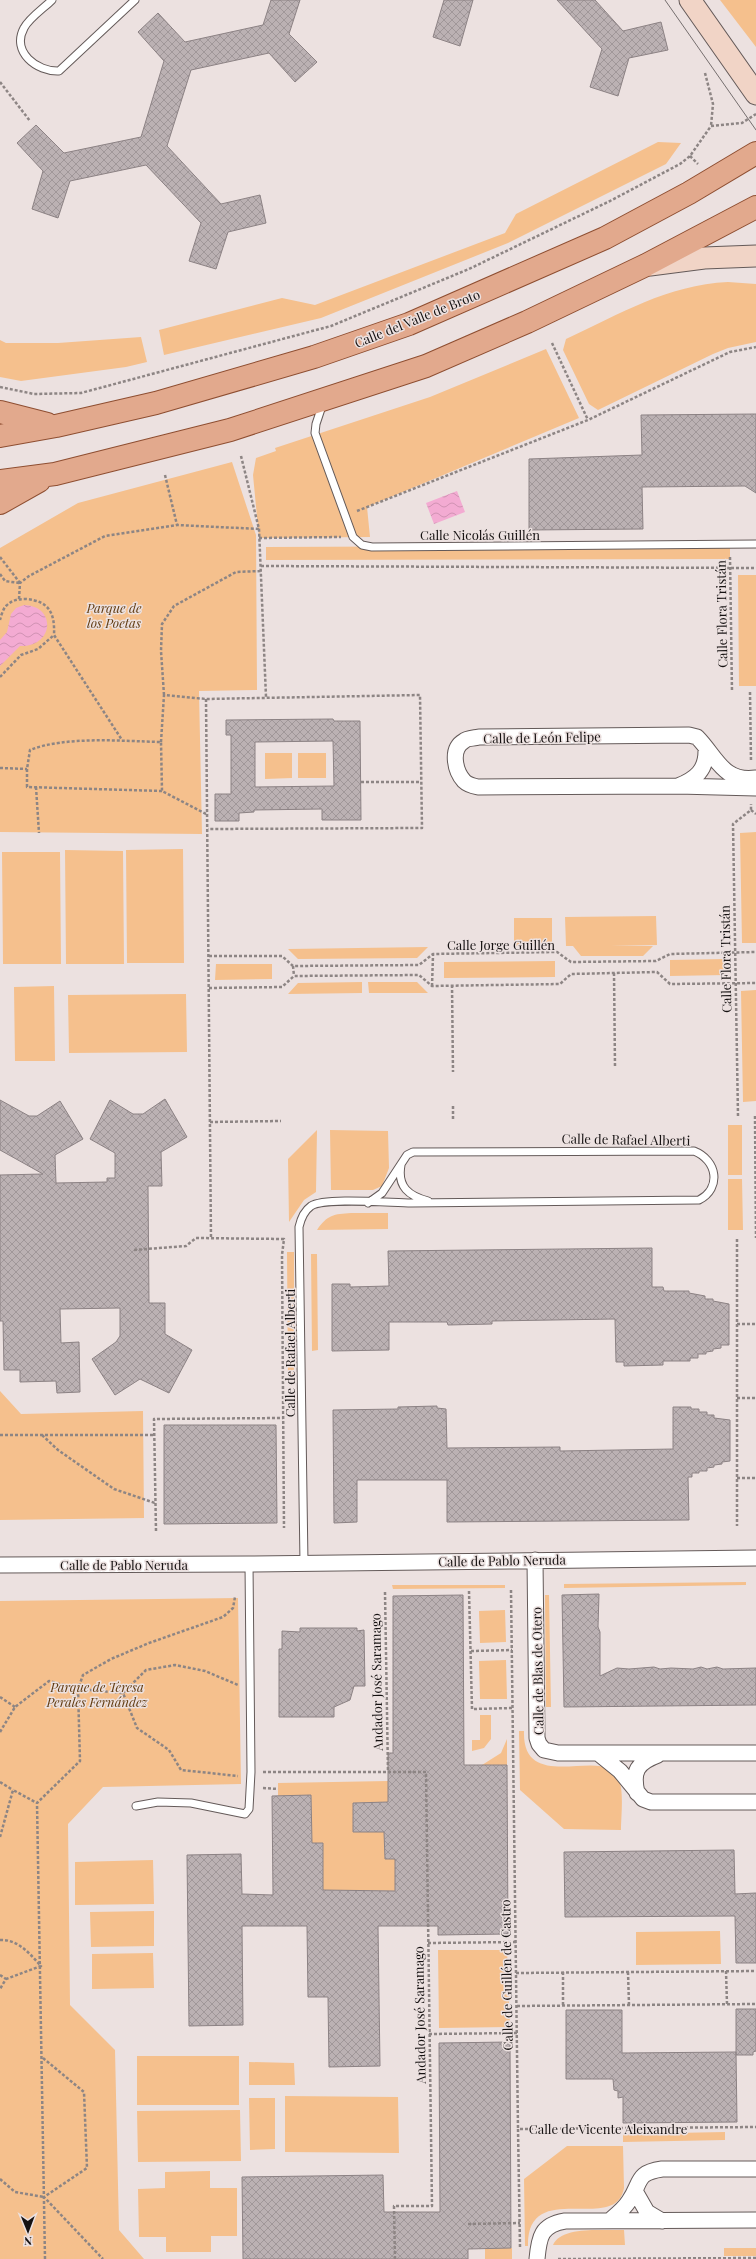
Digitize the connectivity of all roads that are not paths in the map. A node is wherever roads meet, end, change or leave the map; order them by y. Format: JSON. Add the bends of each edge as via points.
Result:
{"nodes":[{"id":1,"x":52,"y":0,"type":"edge"},
{"id":2,"x":135,"y":0,"type":"edge"},
{"id":3,"x":690,"y":0,"type":"edge"},
{"id":4,"x":756,"y":94,"type":"edge"},
{"id":5,"x":756,"y":153,"type":"edge"},
{"id":6,"x":756,"y":207,"type":"edge"},
{"id":7,"x":756,"y":256,"type":"edge"},
{"id":8,"x":646,"y":266,"type":"junction"},
{"id":9,"x":324,"y":400,"type":"junction"},
{"id":10,"x":0,"y":412,"type":"edge"},
{"id":11,"x":56,"y":426,"type":"junction"},
{"id":12,"x":0,"y":436,"type":"edge"},
{"id":13,"x":56,"y":474,"type":"junction"},
{"id":14,"x":0,"y":482,"type":"edge"},
{"id":15,"x":0,"y":503,"type":"edge"},
{"id":16,"x":756,"y":544,"type":"edge"},
{"id":17,"x":706,"y":751,"type":"junction"},
{"id":18,"x":756,"y":778,"type":"edge"},
{"id":19,"x":678,"y":786,"type":"junction"},
{"id":20,"x":753,"y":794,"type":"edge"},
{"id":21,"x":402,"y":1162,"type":"junction"},
{"id":22,"x":368,"y":1203,"type":"junction"},
{"id":23,"x":436,"y":1203,"type":"junction"},
{"id":24,"x":756,"y":1558,"type":"edge"},
{"id":25,"x":535,"y":1560,"type":"junction"},
{"id":26,"x":304,"y":1563,"type":"junction"},
{"id":27,"x":249,"y":1564,"type":"junction"},
{"id":28,"x":0,"y":1565,"type":"edge"},
{"id":29,"x":665,"y":1753,"type":"junction"},
{"id":30,"x":756,"y":1753,"type":"edge"},
{"id":31,"x":599,"y":1754,"type":"junction"},
{"id":32,"x":637,"y":1793,"type":"junction"},
{"id":33,"x":756,"y":1802,"type":"edge"},
{"id":34,"x":136,"y":1806,"type":"dead end"},
{"id":35,"x":756,"y":2168,"type":"edge"},
{"id":36,"x":635,"y":2191,"type":"junction"},
{"id":37,"x":756,"y":2220,"type":"edge"},
{"id":38,"x":609,"y":2221,"type":"junction"},
{"id":39,"x":662,"y":2221,"type":"junction"},
{"id":40,"x":537,"y":2259,"type":"edge"}],
"edges":[{"from":1,"to":2,"type":"lane","via":[[24,27],[20,42],[25,54],[37,67],[52,71],[59,71]]},
{"from":3,"to":4,"type":"main road"},
{"from":5,"to":11,"type":"main road","name":"Calle del Valle de Broto","via":[[605,238],[409,324],[314,357],[206,389]]},
{"from":6,"to":8,"type":"main road"},
{"from":7,"to":8,"type":"main road","via":[[704,258]]},
{"from":8,"to":9,"type":"main road","via":[[426,366]]},
{"from":9,"to":13,"type":"main road","via":[[230,430]]},
{"from":9,"to":16,"type":"lane","name":"Calle Nicolás Guillén","via":[[315,433],[353,537],[362,545],[372,547]]},
{"from":10,"to":11,"type":"main road","name":"Calle del Valle de Broto"},
{"from":11,"to":12,"type":"main road","name":"Calle del Valle de Broto"},
{"from":13,"to":14,"type":"main road"},
{"from":13,"to":15,"type":"main road"},
{"from":17,"to":18,"type":"street","name":"Calle de León Felipe","via":[[730,774],[739,778]]},
{"from":17,"to":19,"type":"street","name":"Calle de León Felipe","via":[[706,762],[698,775]]},
{"from":17,"to":19,"type":"street","name":"Calle de León Felipe","via":[[697,737],[689,735],[479,737],[464,740],[457,748],[455,760],[458,773],[465,782],[478,787]]},
{"from":19,"to":20,"type":"street","name":"Calle de León Felipe"},
{"from":21,"to":22,"type":"lane","name":"Calle de Rafael Alberti","via":[[382,1193]]},
{"from":21,"to":23,"type":"lane","name":"Calle de Rafael Alberti","via":[[404,1190]]},
{"from":21,"to":23,"type":"lane","name":"Calle de Rafael Alberti","via":[[413,1152],[694,1151],[705,1155],[713,1170],[713,1186],[710,1193],[700,1200]]},
{"from":22,"to":23,"type":"lane","name":"Calle de Rafael Alberti"},
{"from":22,"to":26,"type":"lane","name":"Calle de Rafael Alberti","via":[[328,1201],[313,1205],[306,1210],[299,1227]]},
{"from":24,"to":25,"type":"street","name":"Calle de Pablo Neruda"},
{"from":25,"to":26,"type":"street","name":"Calle de Pablo Neruda"},
{"from":25,"to":31,"type":"street","name":"Calle de Blas de Otero","via":[[539,1744],[550,1752]]},
{"from":26,"to":27,"type":"street","name":"Calle de Pablo Neruda"},
{"from":27,"to":28,"type":"street","name":"Calle de Pablo Neruda"},
{"from":27,"to":34,"type":"lane","via":[[249,1809],[245,1814],[191,1803],[158,1802]]},
{"from":29,"to":30,"type":"street","name":"Calle de Blas de Otero"},
{"from":29,"to":31,"type":"street","name":"Calle de Blas de Otero"},
{"from":29,"to":32,"type":"street","name":"Calle de Blas de Otero","via":[[642,1763],[636,1771],[634,1780]]},
{"from":31,"to":32,"type":"street","via":[[620,1772]]},
{"from":32,"to":33,"type":"street","via":[[651,1802]]},
{"from":35,"to":36,"type":"street","via":[[647,2171],[638,2179]]},
{"from":36,"to":38,"type":"street","via":[[628,2203]]},
{"from":36,"to":39,"type":"street","via":[[647,2212]]},
{"from":37,"to":39,"type":"street"},
{"from":38,"to":39,"type":"street"},
{"from":38,"to":40,"type":"street","via":[[553,2223],[543,2231],[539,2240]]}]}
